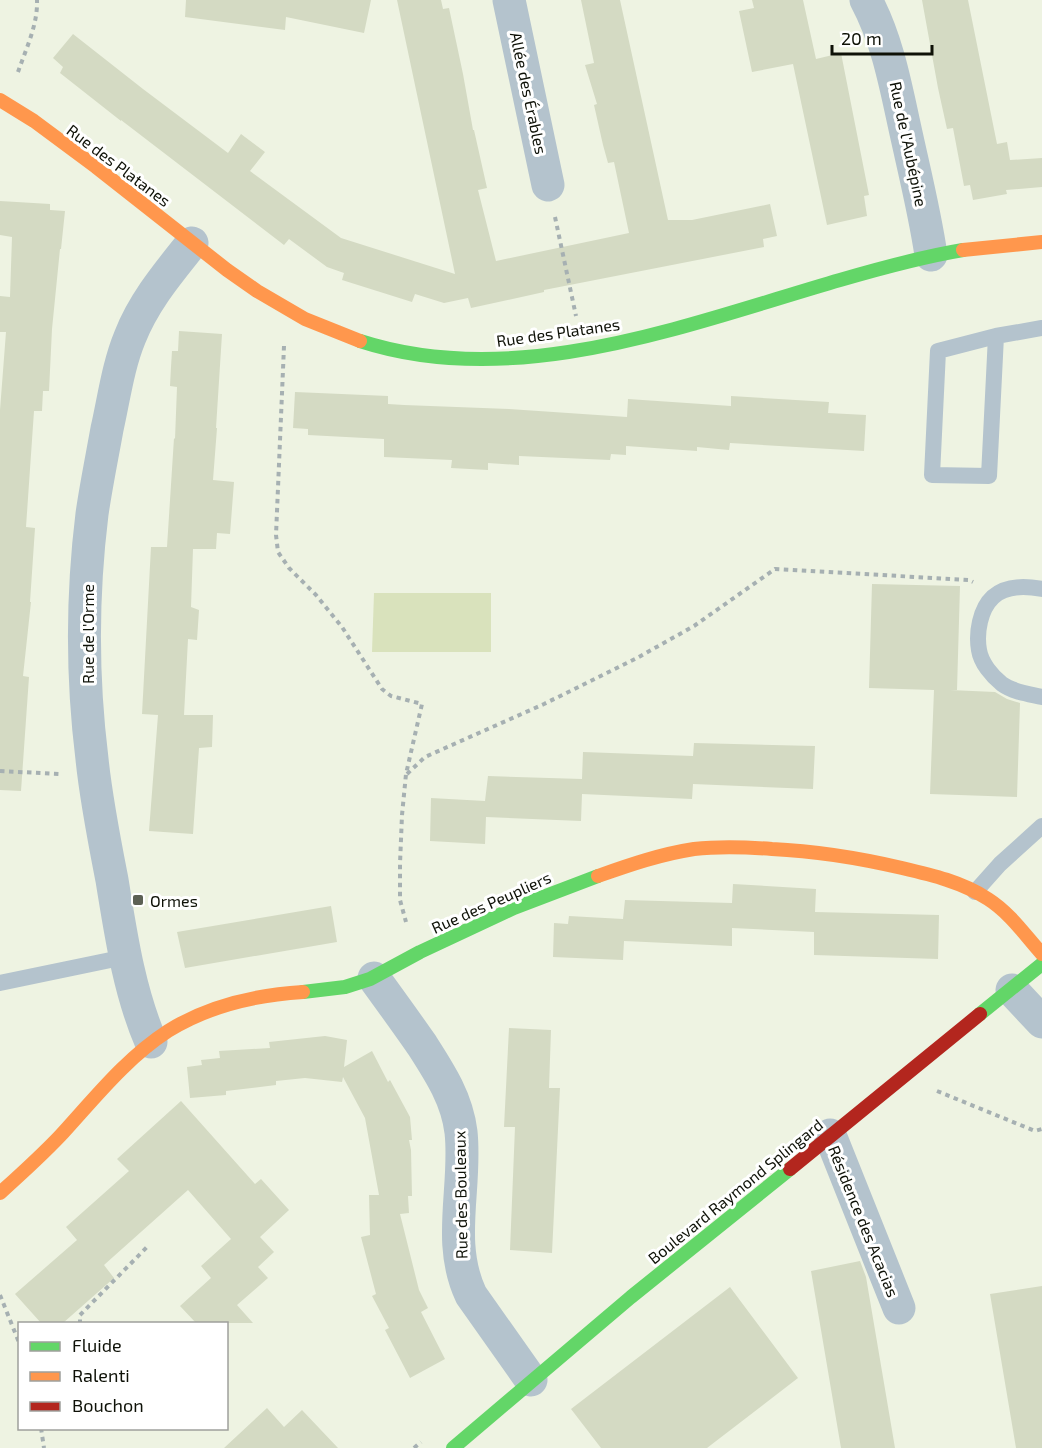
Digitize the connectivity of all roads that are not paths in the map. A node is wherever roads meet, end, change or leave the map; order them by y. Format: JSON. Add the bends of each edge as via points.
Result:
{"nodes":[{"id":1,"x":509,"y":0,"type":"edge"},
{"id":2,"x":866,"y":0,"type":"edge"},
{"id":3,"x":3,"y":102,"type":"edge"},
{"id":4,"x":548,"y":185,"type":"road end"},
{"id":5,"x":1042,"y":242,"type":"edge"},
{"id":6,"x":192,"y":243,"type":"junction"},
{"id":7,"x":931,"y":255,"type":"junction"},
{"id":8,"x":1042,"y":328,"type":"edge"},
{"id":9,"x":996,"y":336,"type":"junction"},
{"id":10,"x":1042,"y":589,"type":"edge"},
{"id":11,"x":1042,"y":697,"type":"edge"},
{"id":12,"x":1042,"y":826,"type":"edge"},
{"id":13,"x":975,"y":892,"type":"junction"},
{"id":14,"x":1042,"y":954,"type":"edge"},
{"id":15,"x":125,"y":957,"type":"junction"},
{"id":16,"x":1042,"y":964,"type":"edge"},
{"id":17,"x":374,"y":978,"type":"junction"},
{"id":18,"x":0,"y":983,"type":"edge"},
{"id":19,"x":1012,"y":990,"type":"junction"},
{"id":20,"x":1042,"y":1022,"type":"edge"},
{"id":21,"x":151,"y":1042,"type":"junction"},
{"id":22,"x":830,"y":1135,"type":"junction"},
{"id":23,"x":0,"y":1192,"type":"edge"},
{"id":24,"x":899,"y":1308,"type":"dead end"},
{"id":25,"x":531,"y":1380,"type":"junction"},
{"id":26,"x":453,"y":1448,"type":"edge"}],
"edges":[{"from":1,"to":4,"type":"street","name":"Allée des Érables"},
{"from":2,"to":7,"type":"street","name":"Rue de l'Aubépine","via":[[892,67]]},
{"from":3,"to":6,"type":"street","name":"Rue des Platanes","via":[[96,166]]},
{"from":5,"to":7,"type":"street","name":"Rue des Platanes"},
{"from":6,"to":7,"type":"street","name":"Rue des Platanes","via":[[251,288],[308,321],[399,351],[463,359],[508,358],[583,348],[672,328]]},
{"from":6,"to":15,"type":"street","name":"Rue de l'Orme","via":[[150,297],[130,337],[122,359],[92,513],[85,669],[90,740]]},
{"from":8,"to":9,"type":"lane"},
{"from":9,"to":9,"type":"lane","via":[[938,351],[932,475],[989,476]]},
{"from":10,"to":11,"type":"lane","via":[[1015,587],[993,597],[983,611],[979,629],[979,651],[989,672],[1004,686]]},
{"from":12,"to":13,"type":"lane"},
{"from":13,"to":14,"type":"street","name":"Rue des Peupliers","via":[[1006,913]]},
{"from":13,"to":17,"type":"street","name":"Rue des Peupliers","via":[[917,872],[843,855],[703,848],[648,859],[563,888],[489,919]]},
{"from":15,"to":18,"type":"lane"},
{"from":15,"to":21,"type":"street","name":"Rue de l'Orme","via":[[140,1018]]},
{"from":16,"to":19,"type":"street","name":"Boulevard Raymond Splingard"},
{"from":17,"to":21,"type":"street","name":"Rue des Peupliers","via":[[348,987],[270,994],[233,1003],[191,1019]]},
{"from":17,"to":25,"type":"street","name":"Rue des Bouleaux","via":[[437,1068],[453,1098],[461,1132],[458,1238],[463,1275],[471,1295]]},
{"from":19,"to":20,"type":"street"},
{"from":19,"to":22,"type":"street","name":"Boulevard Raymond Splingard"},
{"from":21,"to":23,"type":"street","name":"Rue des Peupliers"},
{"from":22,"to":24,"type":"street","name":"Résidence des Acacias"},
{"from":22,"to":25,"type":"street","name":"Boulevard Raymond Splingard"},
{"from":25,"to":26,"type":"street","name":"Boulevard Raymond Splingard"}]}
